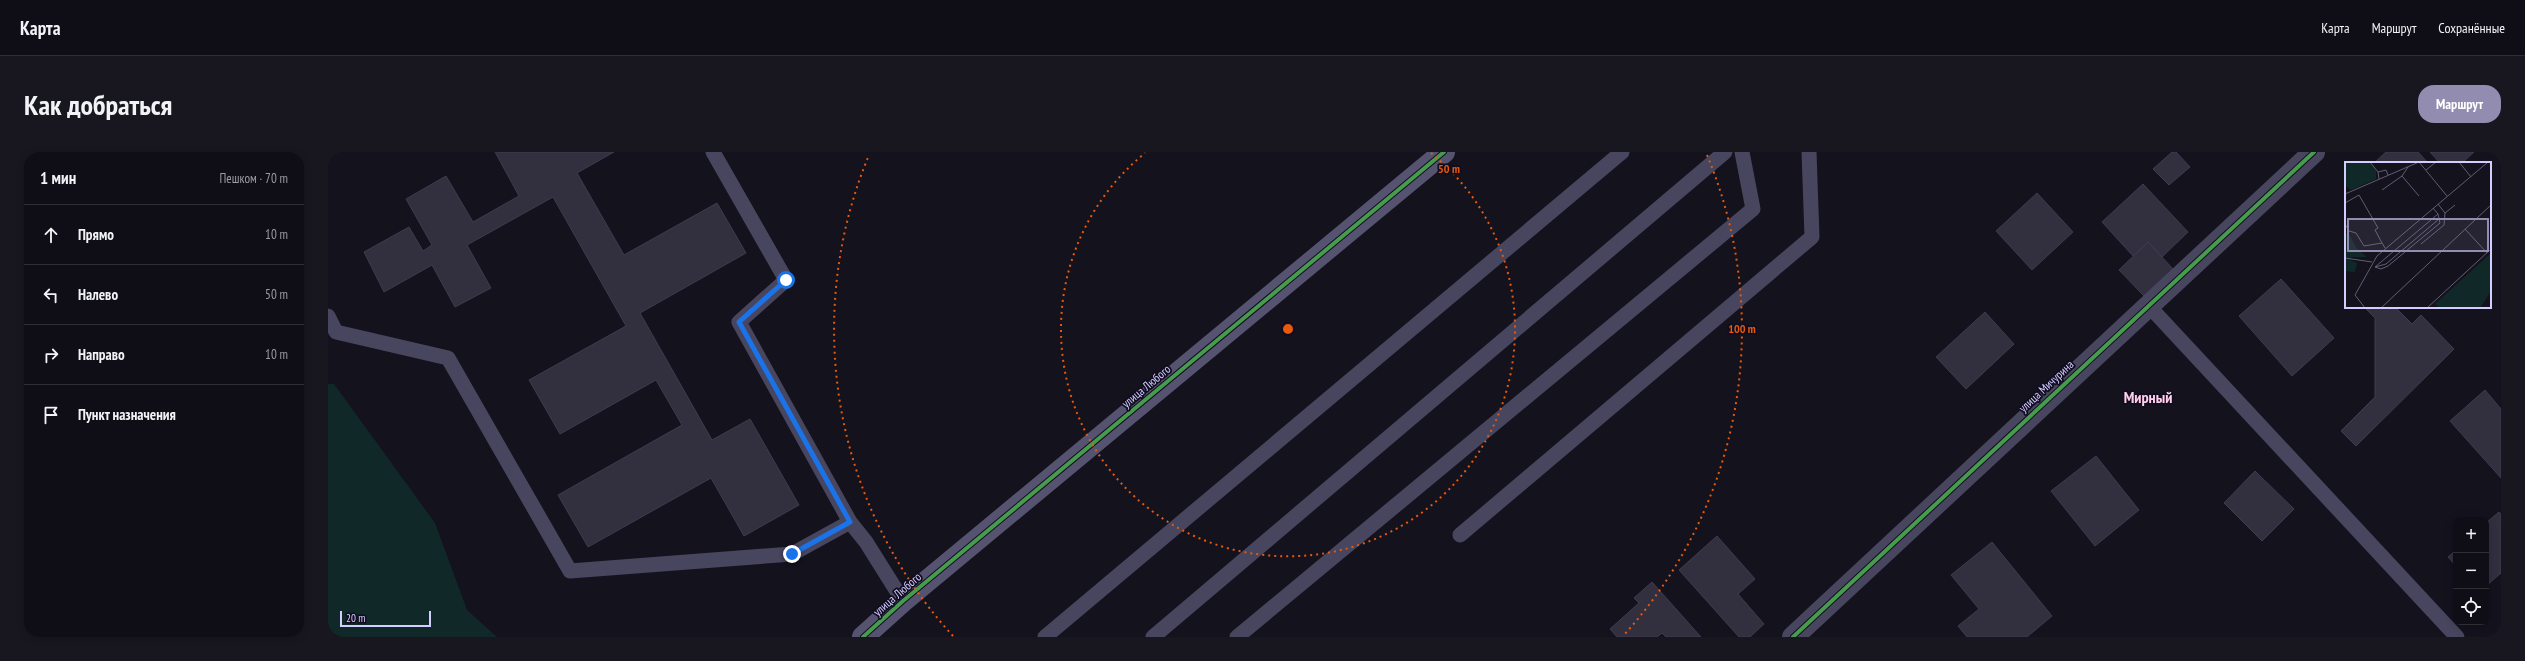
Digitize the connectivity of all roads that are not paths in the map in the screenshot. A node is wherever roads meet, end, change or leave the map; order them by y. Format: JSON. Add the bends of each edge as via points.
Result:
{"nodes":[{"id":1,"x":713,"y":152,"type":"edge"},
{"id":2,"x":1444,"y":152,"type":"edge"},
{"id":3,"x":1622,"y":152,"type":"edge"},
{"id":4,"x":1725,"y":152,"type":"edge"},
{"id":5,"x":1742,"y":152,"type":"edge"},
{"id":6,"x":1809,"y":152,"type":"edge"},
{"id":7,"x":2314,"y":152,"type":"edge"},
{"id":8,"x":2148,"y":305,"type":"junction"},
{"id":9,"x":328,"y":316,"type":"edge"},
{"id":10,"x":850,"y":522,"type":"junction"},
{"id":11,"x":1460,"y":536,"type":"dead end"},
{"id":12,"x":903,"y":601,"type":"junction"},
{"id":13,"x":863,"y":637,"type":"edge"},
{"id":14,"x":1045,"y":637,"type":"edge"},
{"id":15,"x":1153,"y":637,"type":"edge"},
{"id":16,"x":1237,"y":637,"type":"edge"},
{"id":17,"x":1794,"y":637,"type":"edge"},
{"id":18,"x":2457,"y":637,"type":"edge"}],
"edges":[{"from":1,"to":10,"type":"lane","via":[[786,280],[739,322]]},
{"from":2,"to":12,"type":"street","name":"улица Любого"},
{"from":3,"to":14,"type":"lane"},
{"from":4,"to":15,"type":"lane"},
{"from":5,"to":16,"type":"lane","via":[[1753,209]]},
{"from":6,"to":11,"type":"lane","via":[[1812,237]]},
{"from":7,"to":8,"type":"street","name":"улица Мичурина"},
{"from":8,"to":17,"type":"street","name":"улица Мичурина"},
{"from":8,"to":18,"type":"lane"},
{"from":9,"to":10,"type":"lane","via":[[336,332],[448,358],[570,571],[792,554]]},
{"from":10,"to":12,"type":"lane","via":[[866,542]]},
{"from":12,"to":13,"type":"street","name":"улица Любого"}]}
